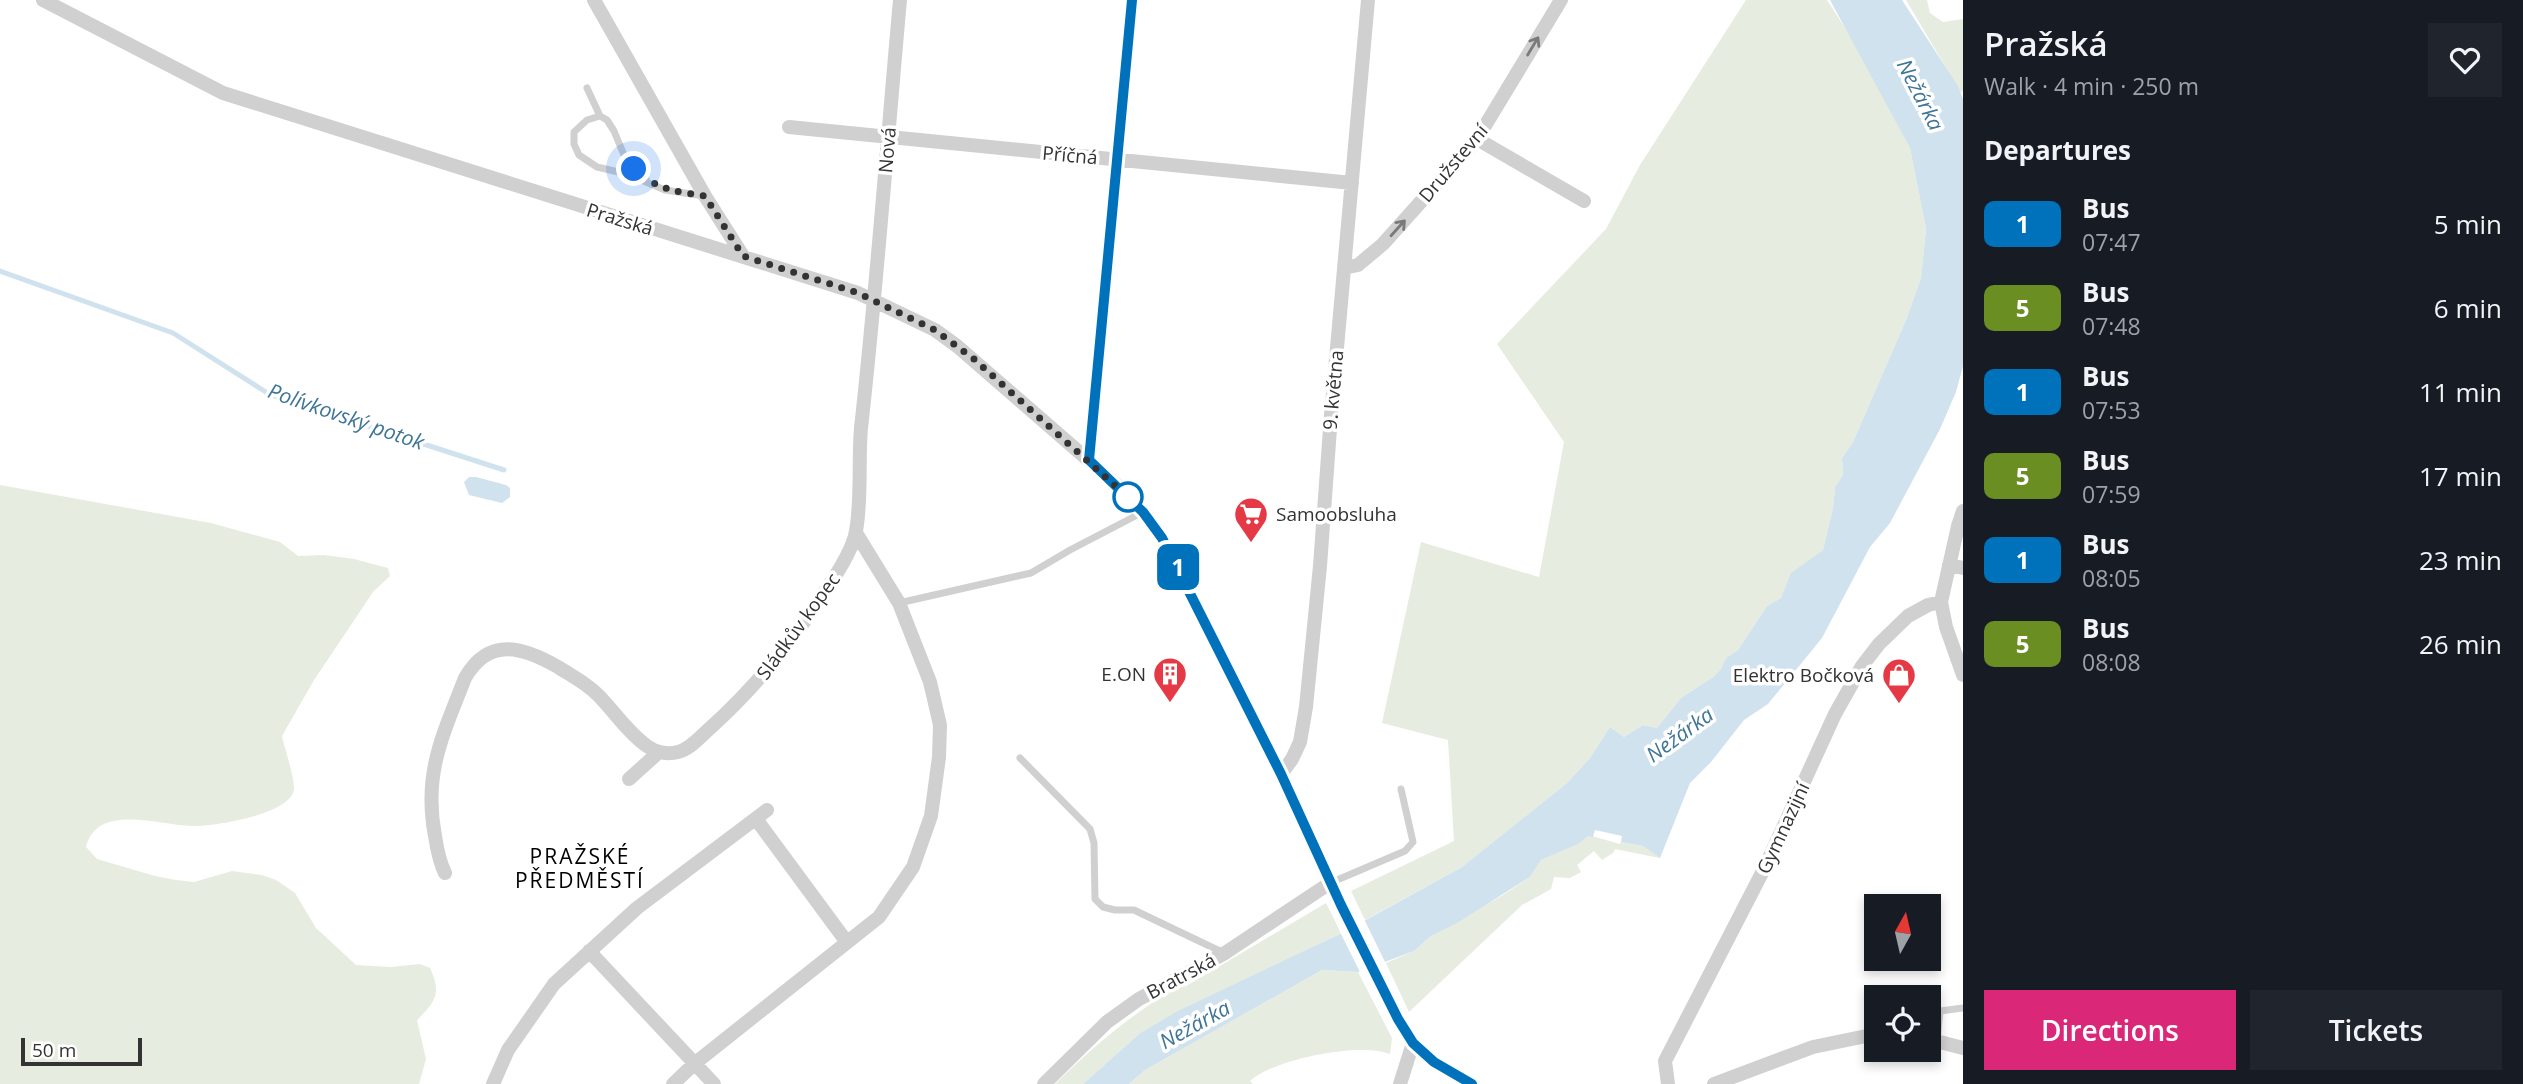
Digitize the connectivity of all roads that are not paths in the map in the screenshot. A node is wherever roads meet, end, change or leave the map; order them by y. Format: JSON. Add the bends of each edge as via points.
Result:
{"nodes":[{"id":1,"x":43,"y":0,"type":"edge"},
{"id":2,"x":594,"y":0,"type":"edge"},
{"id":3,"x":900,"y":0,"type":"edge"},
{"id":4,"x":1132,"y":0,"type":"edge"},
{"id":5,"x":1368,"y":0,"type":"edge"},
{"id":6,"x":1561,"y":0,"type":"edge"},
{"id":7,"x":587,"y":88,"type":"dead end"},
{"id":8,"x":600,"y":116,"type":"junction"},
{"id":9,"x":789,"y":127,"type":"dead end"},
{"id":10,"x":887,"y":138,"type":"junction"},
{"id":11,"x":1477,"y":139,"type":"junction"},
{"id":12,"x":1117,"y":159,"type":"junction"},
{"id":13,"x":649,"y":182,"type":"junction"},
{"id":14,"x":1352,"y":183,"type":"junction"},
{"id":15,"x":705,"y":196,"type":"junction"},
{"id":16,"x":1584,"y":201,"type":"dead end"},
{"id":17,"x":743,"y":256,"type":"junction"},
{"id":18,"x":1345,"y":268,"type":"junction"},
{"id":19,"x":875,"y":301,"type":"junction"},
{"id":20,"x":1089,"y":460,"type":"junction"},
{"id":21,"x":1963,"y":511,"type":"edge"},
{"id":22,"x":1143,"y":512,"type":"junction"},
{"id":23,"x":856,"y":533,"type":"junction"},
{"id":24,"x":1956,"y":566,"type":"edge"},
{"id":25,"x":1941,"y":602,"type":"junction"},
{"id":26,"x":900,"y":603,"type":"junction"},
{"id":27,"x":1963,"y":675,"type":"edge"},
{"id":28,"x":659,"y":752,"type":"junction"},
{"id":29,"x":1020,"y":758,"type":"dead end"},
{"id":30,"x":1281,"y":774,"type":"junction"},
{"id":31,"x":629,"y":779,"type":"dead end"},
{"id":32,"x":1401,"y":789,"type":"dead end"},
{"id":33,"x":444,"y":873,"type":"dead end"},
{"id":34,"x":1333,"y":888,"type":"junction"},
{"id":35,"x":846,"y":941,"type":"junction"},
{"id":36,"x":589,"y":951,"type":"junction"},
{"id":37,"x":1225,"y":953,"type":"junction"},
{"id":38,"x":1963,"y":1008,"type":"edge"},
{"id":39,"x":1941,"y":1011,"type":"edge"},
{"id":40,"x":1864,"y":1036,"type":"edge"},
{"id":41,"x":1941,"y":1042,"type":"edge"},
{"id":42,"x":1413,"y":1043,"type":"junction"},
{"id":43,"x":1963,"y":1048,"type":"edge"},
{"id":44,"x":694,"y":1064,"type":"junction"},
{"id":45,"x":493,"y":1084,"type":"edge"},
{"id":46,"x":673,"y":1084,"type":"edge"},
{"id":47,"x":714,"y":1084,"type":"edge"},
{"id":48,"x":1044,"y":1084,"type":"edge"},
{"id":49,"x":1400,"y":1084,"type":"edge"},
{"id":50,"x":1472,"y":1084,"type":"edge"},
{"id":51,"x":1668,"y":1084,"type":"edge"},
{"id":52,"x":1714,"y":1084,"type":"edge"}],
"edges":[{"from":1,"to":17,"type":"street","name":"Pražská","via":[[223,93]]},
{"from":2,"to":15,"type":"street"},
{"from":3,"to":10,"type":"street","name":"Nová"},
{"from":4,"to":12,"type":"street"},
{"from":5,"to":14,"type":"street","name":"9. května"},
{"from":11,"to":6,"type":"street","name":"Družstevní","one_way":true},
{"from":7,"to":8,"type":"lane"},
{"from":8,"to":13,"type":"lane","via":[[607,120],[634,169]]},
{"from":8,"to":13,"type":"lane","via":[[574,132],[579,155],[597,167]]},
{"from":9,"to":10,"type":"street","name":"Příčná"},
{"from":10,"to":12,"type":"street","name":"Příčná"},
{"from":10,"to":19,"type":"street","name":"Nová"},
{"from":11,"to":16,"type":"street"},
{"from":18,"to":11,"type":"street","name":"Družstevní","one_way":true,"via":[[1358,265],[1383,244]]},
{"from":12,"to":14,"type":"street","name":"Příčná"},
{"from":12,"to":20,"type":"street"},
{"from":13,"to":15,"type":"lane","via":[[665,190]]},
{"from":14,"to":18,"type":"street","name":"9. května"},
{"from":15,"to":17,"type":"street"},
{"from":17,"to":19,"type":"street","name":"Pražská"},
{"from":18,"to":30,"type":"street","name":"9. května","via":[[1303,733]]},
{"from":19,"to":20,"type":"street","name":"Pražská","via":[[957,346]]},
{"from":19,"to":23,"type":"street","name":"Sládkův kopec"},
{"from":20,"to":22,"type":"street","name":"Pražská"},
{"from":21,"to":24,"type":"street"},
{"from":22,"to":26,"type":"lane","via":[[1031,572]]},
{"from":22,"to":30,"type":"street","name":"Pražská","via":[[1187,584]]},
{"from":23,"to":26,"type":"street"},
{"from":23,"to":28,"type":"street","name":"Sládkův kopec","via":[[837,573],[770,669],[689,747],[675,753]]},
{"from":24,"to":25,"type":"street"},
{"from":25,"to":27,"type":"street"},
{"from":25,"to":51,"type":"street","name":"Gymnazijní","via":[[1908,616],[1874,650],[1852,682],[1765,867],[1665,1061]]},
{"from":26,"to":35,"type":"street","via":[[930,682],[940,725],[931,816],[913,867],[879,917]]},
{"from":28,"to":31,"type":"street","name":"Sládkův kopec"},
{"from":28,"to":33,"type":"street","via":[[644,744],[582,681],[543,659],[515,650],[485,654],[465,678],[433,766],[432,816]]},
{"from":29,"to":37,"type":"lane","via":[[1090,829],[1095,899],[1103,907],[1133,910]]},
{"from":30,"to":34,"type":"street","name":"Pražská"},
{"from":32,"to":34,"type":"lane","via":[[1413,842],[1405,851]]},
{"from":34,"to":37,"type":"street","name":"Bratrská"},
{"from":34,"to":42,"type":"street","name":"Pražská"},
{"from":35,"to":36,"type":"street","via":[[761,815],[637,908]]},
{"from":35,"to":44,"type":"street"},
{"from":36,"to":44,"type":"street"},
{"from":36,"to":45,"type":"street","via":[[554,984],[509,1050]]},
{"from":37,"to":48,"type":"street","name":"Bratrská","via":[[1139,999]]},
{"from":38,"to":39,"type":"lane"},
{"from":40,"to":52,"type":"street","via":[[1813,1046]]},
{"from":41,"to":43,"type":"street"},
{"from":42,"to":49,"type":"street"},
{"from":42,"to":50,"type":"street","via":[[1434,1062]]},
{"from":44,"to":46,"type":"street"},
{"from":44,"to":47,"type":"street"}]}
